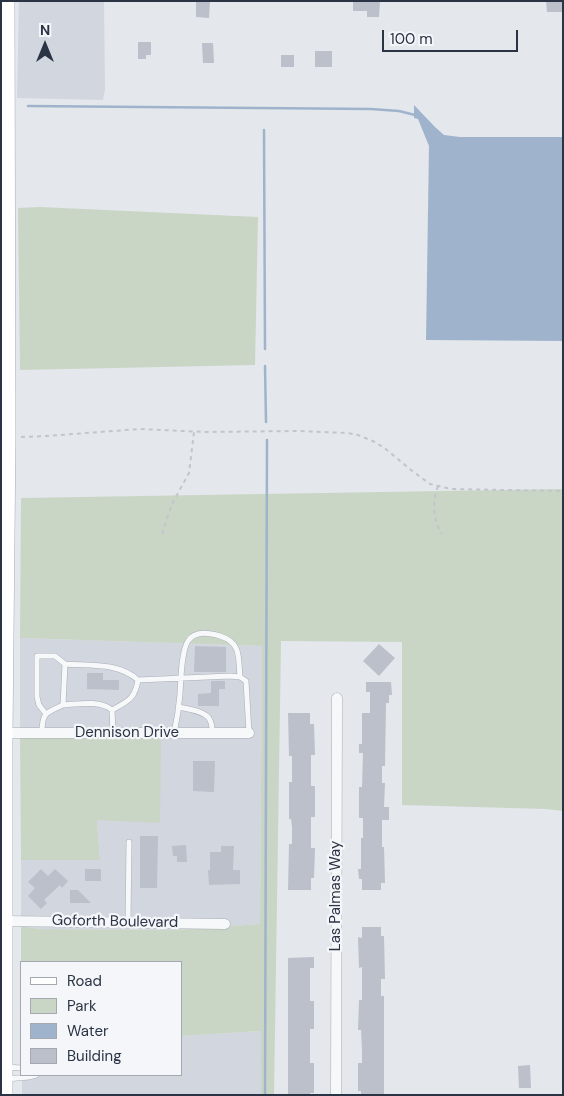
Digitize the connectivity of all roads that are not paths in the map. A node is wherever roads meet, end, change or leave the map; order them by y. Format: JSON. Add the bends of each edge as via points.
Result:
{"nodes":[{"id":1,"x":7,"y":1,"type":"edge"},
{"id":2,"x":64,"y":664,"type":"junction"},
{"id":3,"x":240,"y":677,"type":"junction"},
{"id":4,"x":181,"y":678,"type":"junction"},
{"id":5,"x":138,"y":680,"type":"junction"},
{"id":6,"x":337,"y":698,"type":"dead end"},
{"id":7,"x":64,"y":704,"type":"junction"},
{"id":8,"x":179,"y":707,"type":"junction"},
{"id":9,"x":112,"y":710,"type":"junction"},
{"id":10,"x":46,"y":714,"type":"junction"},
{"id":11,"x":3,"y":730,"type":"edge"},
{"id":12,"x":42,"y":733,"type":"junction"},
{"id":13,"x":113,"y":733,"type":"junction"},
{"id":14,"x":174,"y":733,"type":"junction"},
{"id":15,"x":213,"y":733,"type":"junction"},
{"id":16,"x":248,"y":733,"type":"joint"},
{"id":17,"x":129,"y":842,"type":"dead end"},
{"id":18,"x":6,"y":921,"type":"junction"},
{"id":19,"x":128,"y":922,"type":"junction"},
{"id":20,"x":225,"y":924,"type":"dead end"},
{"id":21,"x":20,"y":1068,"type":"edge"},
{"id":22,"x":6,"y":1073,"type":"junction"},
{"id":23,"x":34,"y":1076,"type":"edge"},
{"id":24,"x":6,"y":1095,"type":"edge"},
{"id":25,"x":336,"y":1095,"type":"edge"}],
"edges":[{"from":1,"to":11,"type":"main road","via":[[8,437]]},
{"from":2,"to":5,"type":"lane","via":[[112,666]]},
{"from":2,"to":7,"type":"lane"},
{"from":2,"to":10,"type":"lane","via":[[55,656],[38,656],[37,697]]},
{"from":3,"to":4,"type":"lane"},
{"from":3,"to":4,"type":"lane","via":[[235,644],[224,637],[202,633],[188,639]]},
{"from":3,"to":16,"type":"lane","via":[[246,681]]},
{"from":4,"to":5,"type":"lane"},
{"from":4,"to":8,"type":"lane"},
{"from":5,"to":9,"type":"lane","via":[[132,697]]},
{"from":6,"to":25,"type":"street","name":"Las Palmas Way"},
{"from":7,"to":9,"type":"lane","via":[[99,704]]},
{"from":7,"to":10,"type":"lane"},
{"from":8,"to":14,"type":"lane"},
{"from":8,"to":15,"type":"lane","via":[[209,717]]},
{"from":9,"to":13,"type":"lane"},
{"from":10,"to":12,"type":"lane"},
{"from":11,"to":12,"type":"street","name":"Dennison Drive"},
{"from":11,"to":18,"type":"main road"},
{"from":12,"to":13,"type":"street","name":"Dennison Drive"},
{"from":13,"to":14,"type":"street","name":"Dennison Drive"},
{"from":14,"to":15,"type":"street","name":"Dennison Drive"},
{"from":15,"to":16,"type":"street","name":"Dennison Drive"},
{"from":17,"to":19,"type":"lane"},
{"from":18,"to":19,"type":"street","name":"Goforth Boulevard"},
{"from":18,"to":22,"type":"main road"},
{"from":19,"to":20,"type":"street","name":"Goforth Boulevard"},
{"from":21,"to":22,"type":"lane"},
{"from":22,"to":23,"type":"lane"},
{"from":22,"to":24,"type":"main road"}]}
